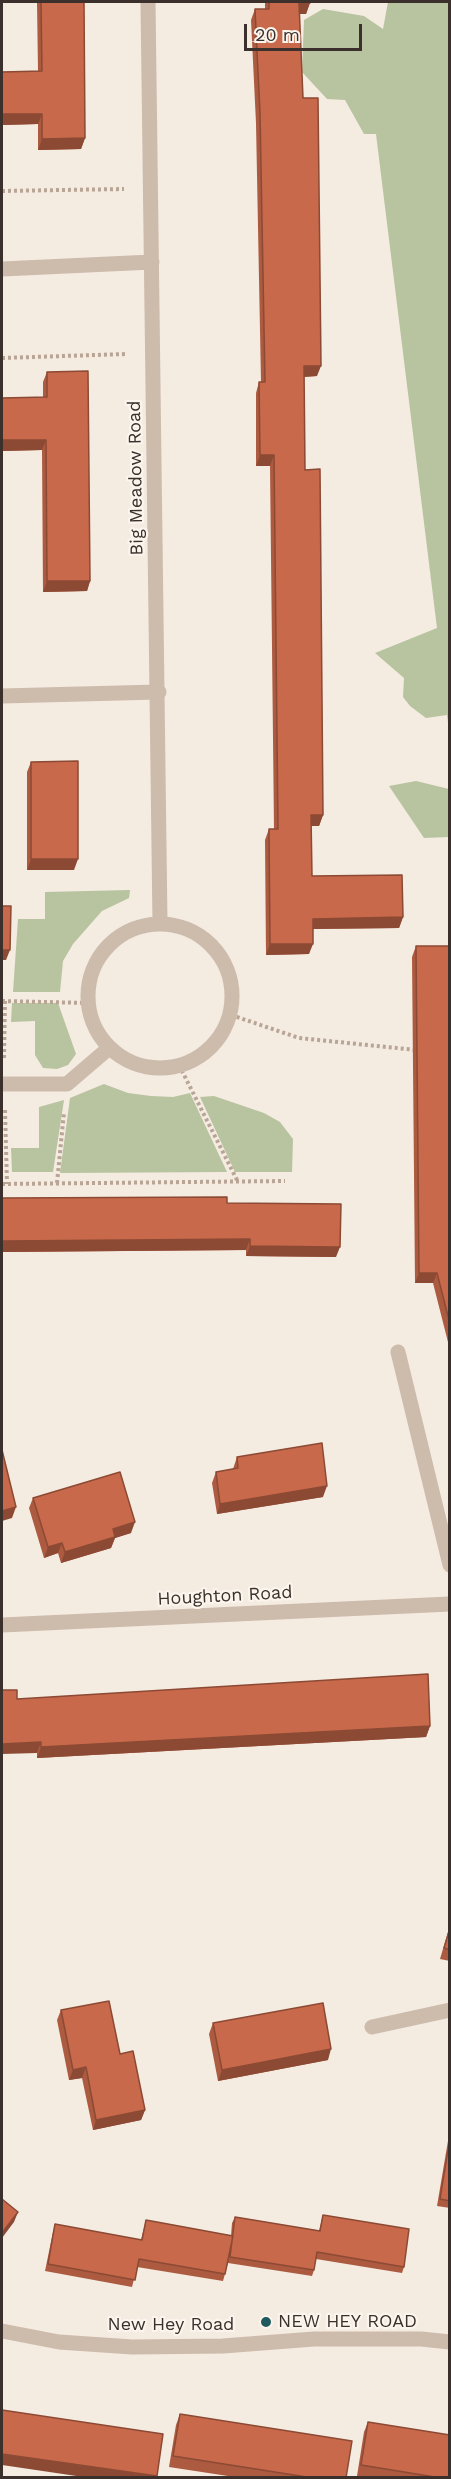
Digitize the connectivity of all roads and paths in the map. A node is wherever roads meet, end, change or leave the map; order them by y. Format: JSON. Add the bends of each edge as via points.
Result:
{"nodes":[{"id":1,"x":148,"y":2,"type":"edge"},
{"id":2,"x":151,"y":189,"type":"junction"},
{"id":3,"x":2,"y":192,"type":"edge"},
{"id":4,"x":152,"y":262,"type":"junction"},
{"id":5,"x":2,"y":269,"type":"edge"},
{"id":6,"x":153,"y":353,"type":"junction"},
{"id":7,"x":2,"y":357,"type":"edge"},
{"id":8,"x":159,"y":692,"type":"junction"},
{"id":9,"x":2,"y":696,"type":"edge"},
{"id":10,"x":160,"y":923,"type":"junction"},
{"id":11,"x":2,"y":1001,"type":"edge"},
{"id":12,"x":89,"y":1003,"type":"junction"},
{"id":13,"x":231,"y":1015,"type":"junction"},
{"id":14,"x":109,"y":1048,"type":"junction"},
{"id":15,"x":426,"y":1051,"type":"edge"},
{"id":16,"x":179,"y":1065,"type":"junction"},
{"id":17,"x":2,"y":1084,"type":"edge"},
{"id":18,"x":67,"y":1084,"type":"junction"},
{"id":19,"x":285,"y":1181,"type":"dead end"},
{"id":20,"x":238,"y":1182,"type":"junction"},
{"id":21,"x":57,"y":1183,"type":"junction"},
{"id":22,"x":2,"y":1184,"type":"edge"},
{"id":23,"x":398,"y":1352,"type":"dead end"},
{"id":24,"x":450,"y":1566,"type":"edge"},
{"id":25,"x":450,"y":1604,"type":"edge"},
{"id":26,"x":2,"y":1625,"type":"edge"},
{"id":27,"x":450,"y":2010,"type":"edge"},
{"id":28,"x":372,"y":2027,"type":"dead end"},
{"id":29,"x":2,"y":2331,"type":"edge"},
{"id":30,"x":450,"y":2343,"type":"edge"}],
"edges":[{"from":1,"to":2,"type":"street","name":"Big Meadow Road"},
{"from":2,"to":3,"type":"path"},
{"from":2,"to":4,"type":"street","name":"Big Meadow Road"},
{"from":4,"to":5,"type":"street"},
{"from":4,"to":6,"type":"street","name":"Big Meadow Road"},
{"from":6,"to":7,"type":"path"},
{"from":6,"to":8,"type":"street","name":"Big Meadow Road"},
{"from":8,"to":9,"type":"street"},
{"from":8,"to":10,"type":"street","name":"Big Meadow Road"},
{"from":10,"to":12,"type":"street","via":[[129,930],[108,945],[93,967]]},
{"from":10,"to":13,"type":"street","via":[[188,928],[212,945],[227,966],[233,996]]},
{"from":11,"to":12,"type":"path"},
{"from":12,"to":14,"type":"street","via":[[94,1026]]},
{"from":13,"to":15,"type":"path","via":[[299,1038]]},
{"from":13,"to":16,"type":"street","via":[[212,1048],[189,1064]]},
{"from":14,"to":16,"type":"street","via":[[131,1063],[160,1070]]},
{"from":14,"to":18,"type":"street"},
{"from":16,"to":20,"type":"path"},
{"from":17,"to":18,"type":"street"},
{"from":18,"to":21,"type":"path"},
{"from":19,"to":20,"type":"path"},
{"from":20,"to":21,"type":"path"},
{"from":21,"to":22,"type":"path"},
{"from":23,"to":24,"type":"street"},
{"from":25,"to":26,"type":"street","name":"Houghton Road"},
{"from":27,"to":28,"type":"street"},
{"from":29,"to":30,"type":"street","name":"New Hey Road","via":[[59,2342],[132,2347],[314,2339],[421,2339]]}]}
